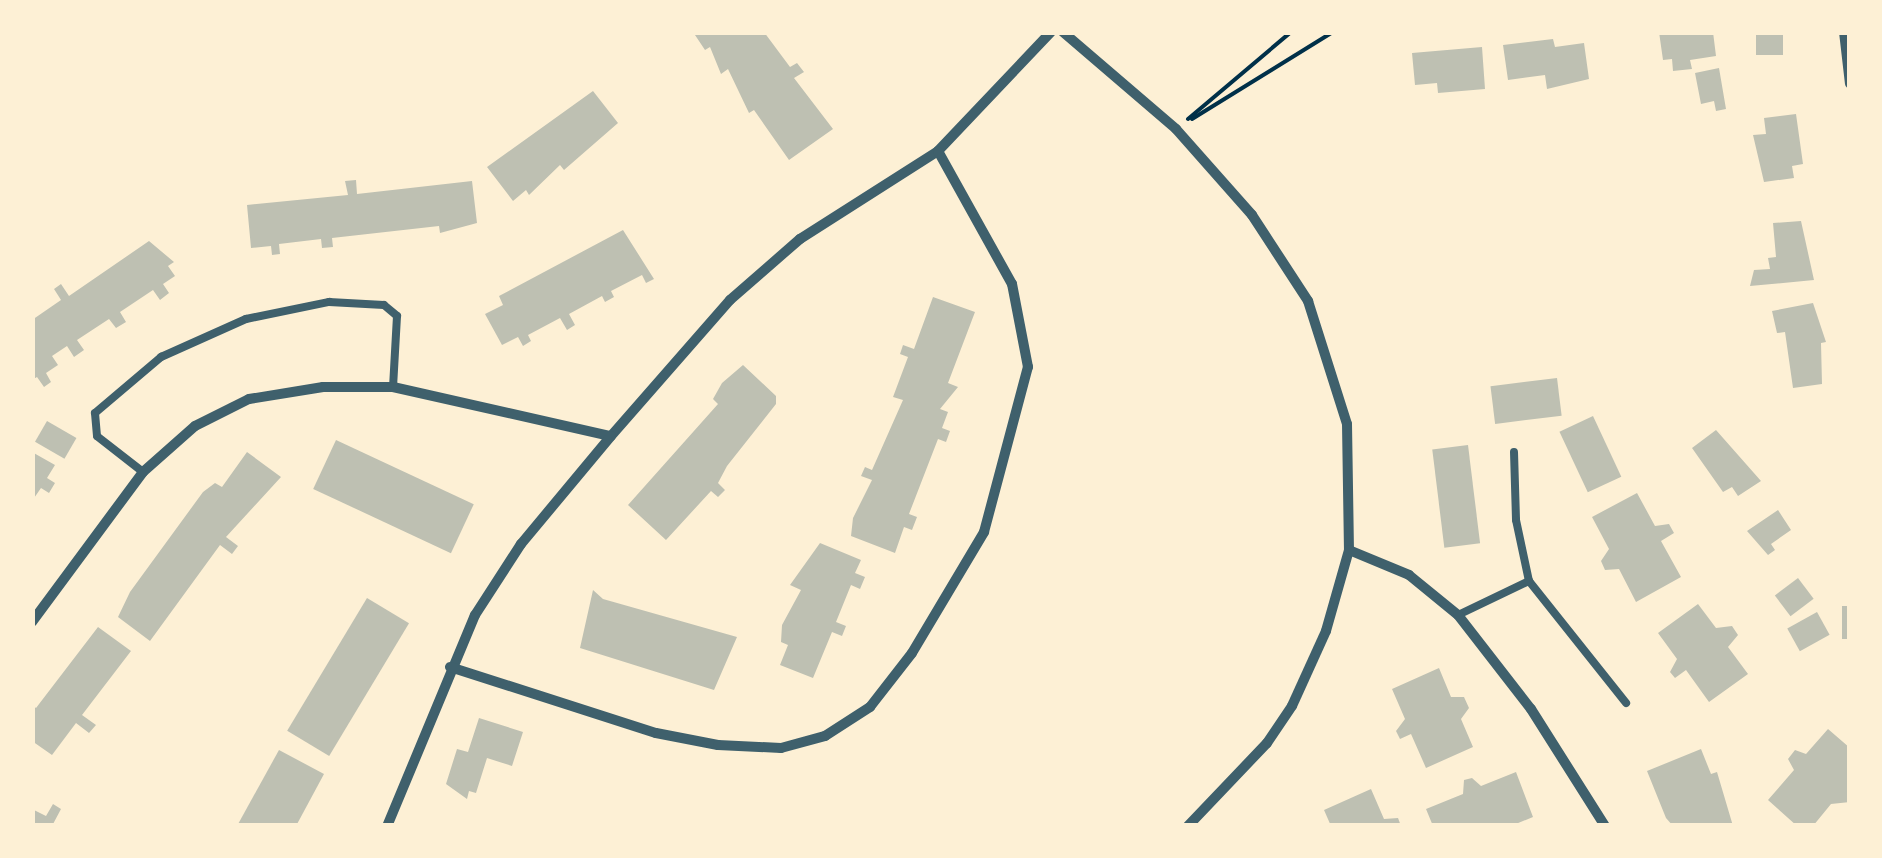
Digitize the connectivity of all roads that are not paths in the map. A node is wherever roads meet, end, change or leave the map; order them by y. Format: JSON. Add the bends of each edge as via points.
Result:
{"nodes":[{"id":1,"x":1051,"y":32,"type":"edge"},
{"id":2,"x":1062,"y":32,"type":"edge"},
{"id":3,"x":1844,"y":32,"type":"edge"},
{"id":4,"x":1850,"y":84,"type":"edge"},
{"id":5,"x":938,"y":151,"type":"junction"},
{"id":6,"x":392,"y":387,"type":"junction"},
{"id":7,"x":611,"y":436,"type":"junction"},
{"id":8,"x":1514,"y":452,"type":"dead end"},
{"id":9,"x":143,"y":472,"type":"junction"},
{"id":10,"x":1350,"y":550,"type":"junction"},
{"id":11,"x":1529,"y":581,"type":"junction"},
{"id":12,"x":1458,"y":615,"type":"junction"},
{"id":13,"x":32,"y":622,"type":"edge"},
{"id":14,"x":450,"y":667,"type":"junction"},
{"id":15,"x":1626,"y":703,"type":"dead end"},
{"id":16,"x":387,"y":826,"type":"edge"},
{"id":17,"x":1188,"y":826,"type":"edge"},
{"id":18,"x":1605,"y":826,"type":"edge"}],
"edges":[{"from":1,"to":5,"type":"street"},
{"from":2,"to":10,"type":"street","via":[[1176,129],[1285,261],[1326,343],[1352,468]]},
{"from":3,"to":4,"type":"street"},
{"from":5,"to":7,"type":"street","via":[[783,253],[730,300]]},
{"from":5,"to":14,"type":"street","via":[[1012,284],[1028,367],[984,532],[912,653],[870,706],[825,736],[781,748],[718,745]]},
{"from":6,"to":7,"type":"street"},
{"from":6,"to":9,"type":"street","via":[[323,387],[249,399],[195,426]]},
{"from":6,"to":9,"type":"lane","via":[[397,316],[384,305],[329,302],[246,319],[162,357],[116,388],[95,413],[98,436]]},
{"from":7,"to":14,"type":"street","via":[[521,544]]},
{"from":8,"to":11,"type":"lane","via":[[1516,520]]},
{"from":9,"to":13,"type":"street"},
{"from":10,"to":12,"type":"street","via":[[1408,575]]},
{"from":10,"to":17,"type":"street","via":[[1326,631],[1292,706],[1238,777]]},
{"from":11,"to":12,"type":"lane"},
{"from":11,"to":15,"type":"lane"},
{"from":12,"to":18,"type":"street","via":[[1531,710]]},
{"from":14,"to":16,"type":"street"}]}
